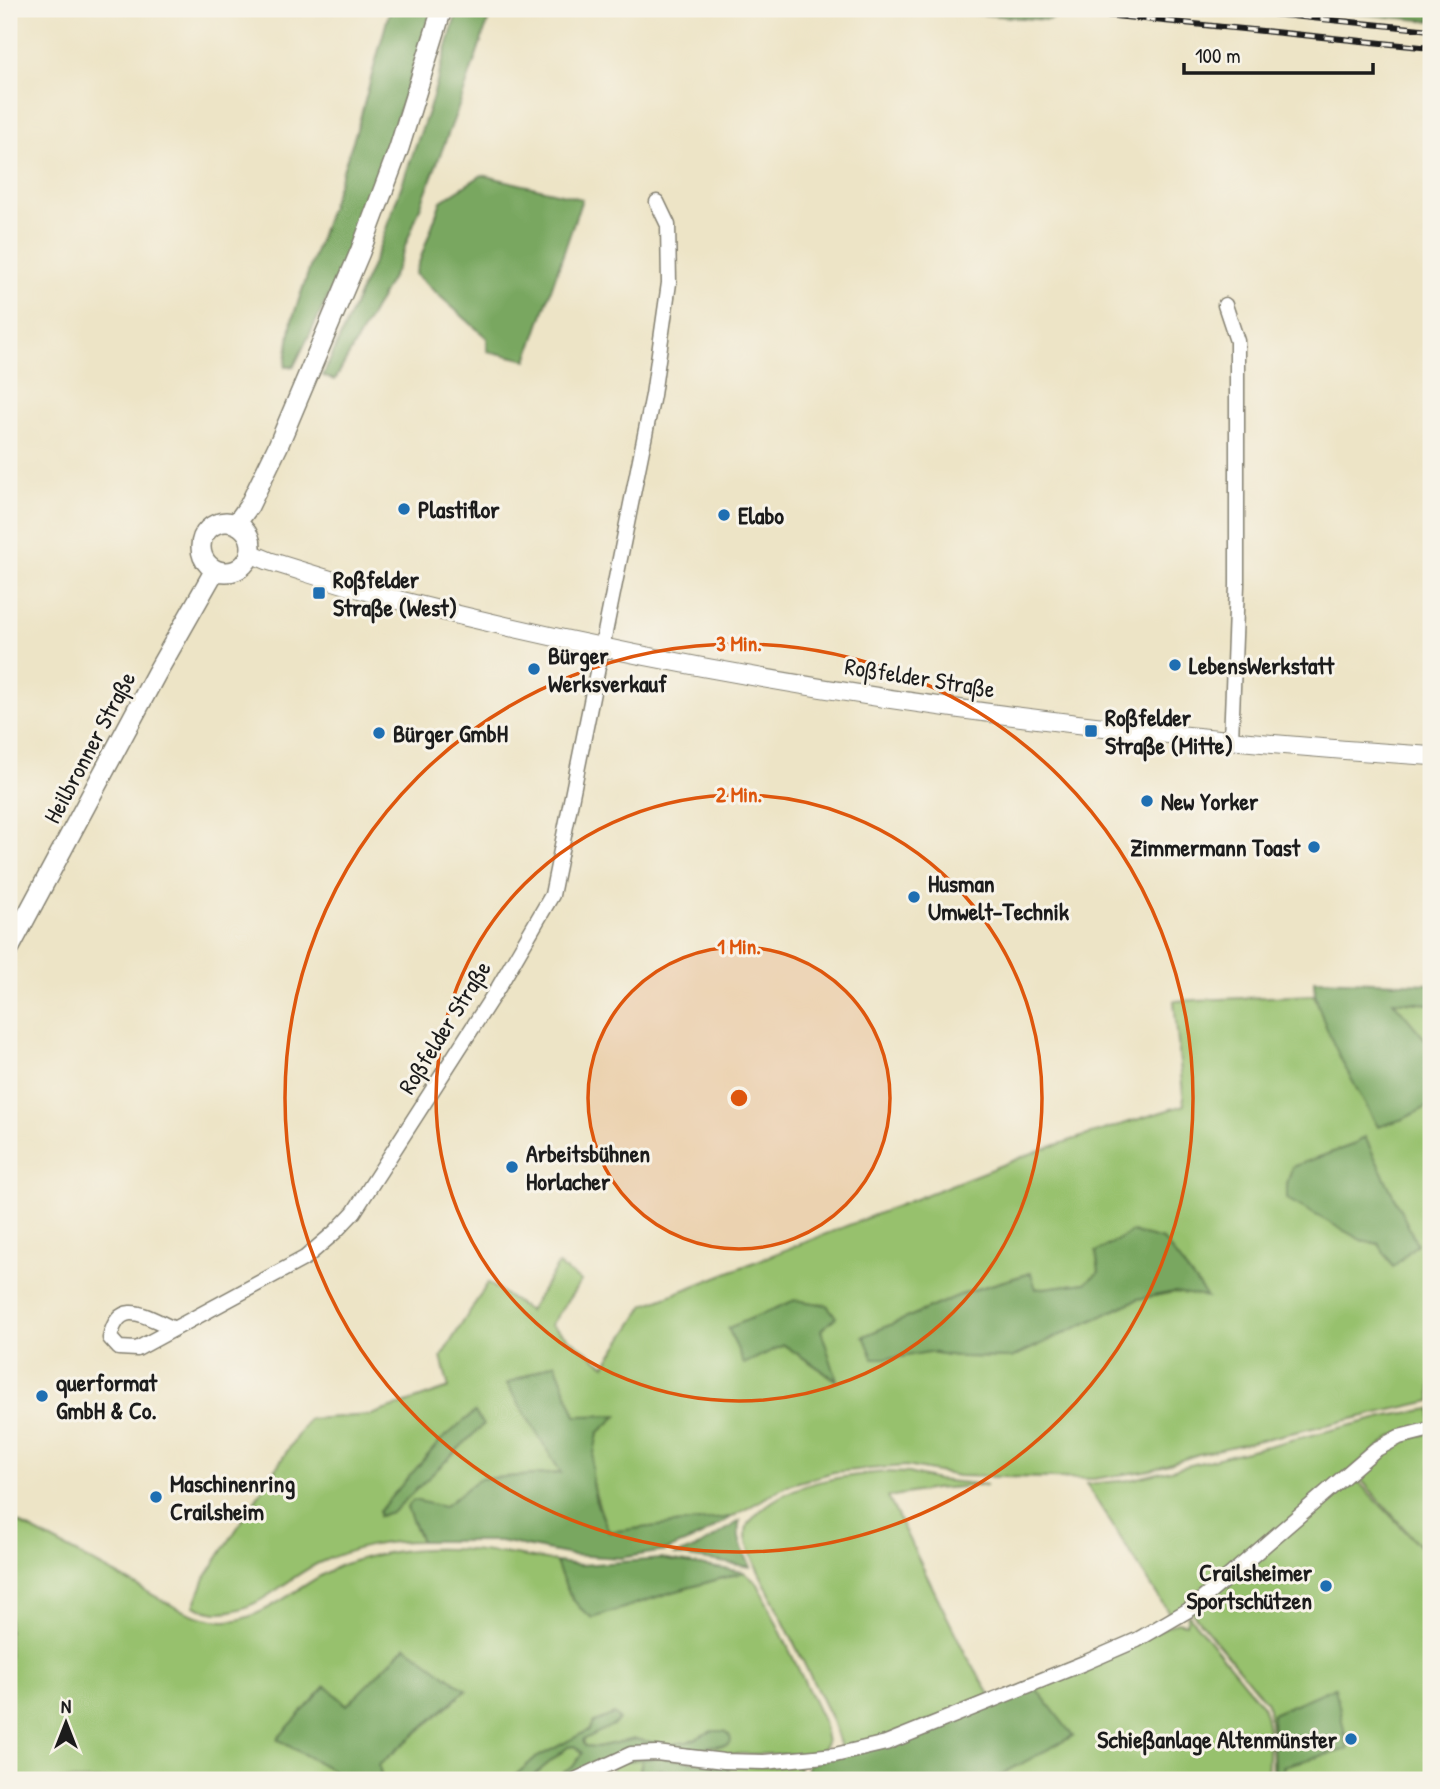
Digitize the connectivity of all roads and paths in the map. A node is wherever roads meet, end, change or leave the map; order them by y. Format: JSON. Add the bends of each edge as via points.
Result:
{"nodes":[{"id":1,"x":442,"y":9,"type":"edge"},
{"id":2,"x":657,"y":202,"type":"dead end"},
{"id":3,"x":1225,"y":305,"type":"dead end"},
{"id":4,"x":236,"y":524,"type":"junction"},
{"id":5,"x":250,"y":552,"type":"junction"},
{"id":6,"x":215,"y":570,"type":"junction"},
{"id":7,"x":603,"y":647,"type":"junction"},
{"id":8,"x":1231,"y":740,"type":"junction"},
{"id":9,"x":1431,"y":756,"type":"edge"},
{"id":10,"x":9,"y":949,"type":"edge"},
{"id":11,"x":172,"y":1328,"type":"dead end"},
{"id":12,"x":1431,"y":1429,"type":"edge"},
{"id":13,"x":575,"y":1780,"type":"edge"}],
"edges":[{"from":1,"to":4,"type":"main road","via":[[399,148],[360,252],[278,446]]},
{"from":2,"to":7,"type":"street","name":"Roßfelder Straße","via":[[668,225],[669,283],[653,395]]},
{"from":3,"to":8,"type":"street","via":[[1237,341],[1237,585]]},
{"from":4,"to":5,"type":"main road","via":[[250,540]]},
{"from":4,"to":6,"type":"main road","via":[[219,523],[205,532],[201,553]]},
{"from":5,"to":6,"type":"main road","via":[[232,572]]},
{"from":5,"to":7,"type":"street","name":"Roßfelder Straße","via":[[404,601]]},
{"from":6,"to":10,"type":"main road","name":"Heilbronner Straße"},
{"from":7,"to":8,"type":"street","name":"Roßfelder Straße","via":[[1020,717]]},
{"from":7,"to":11,"type":"street","name":"Roßfelder Straße","via":[[552,895],[428,1100],[354,1212],[316,1249]]},
{"from":8,"to":9,"type":"street","name":"Roßfelder Straße"},
{"from":12,"to":13,"type":"street","via":[[1399,1437],[1375,1450],[1192,1608],[1137,1640],[1084,1663],[886,1743],[835,1755],[764,1762],[631,1754]]}]}
